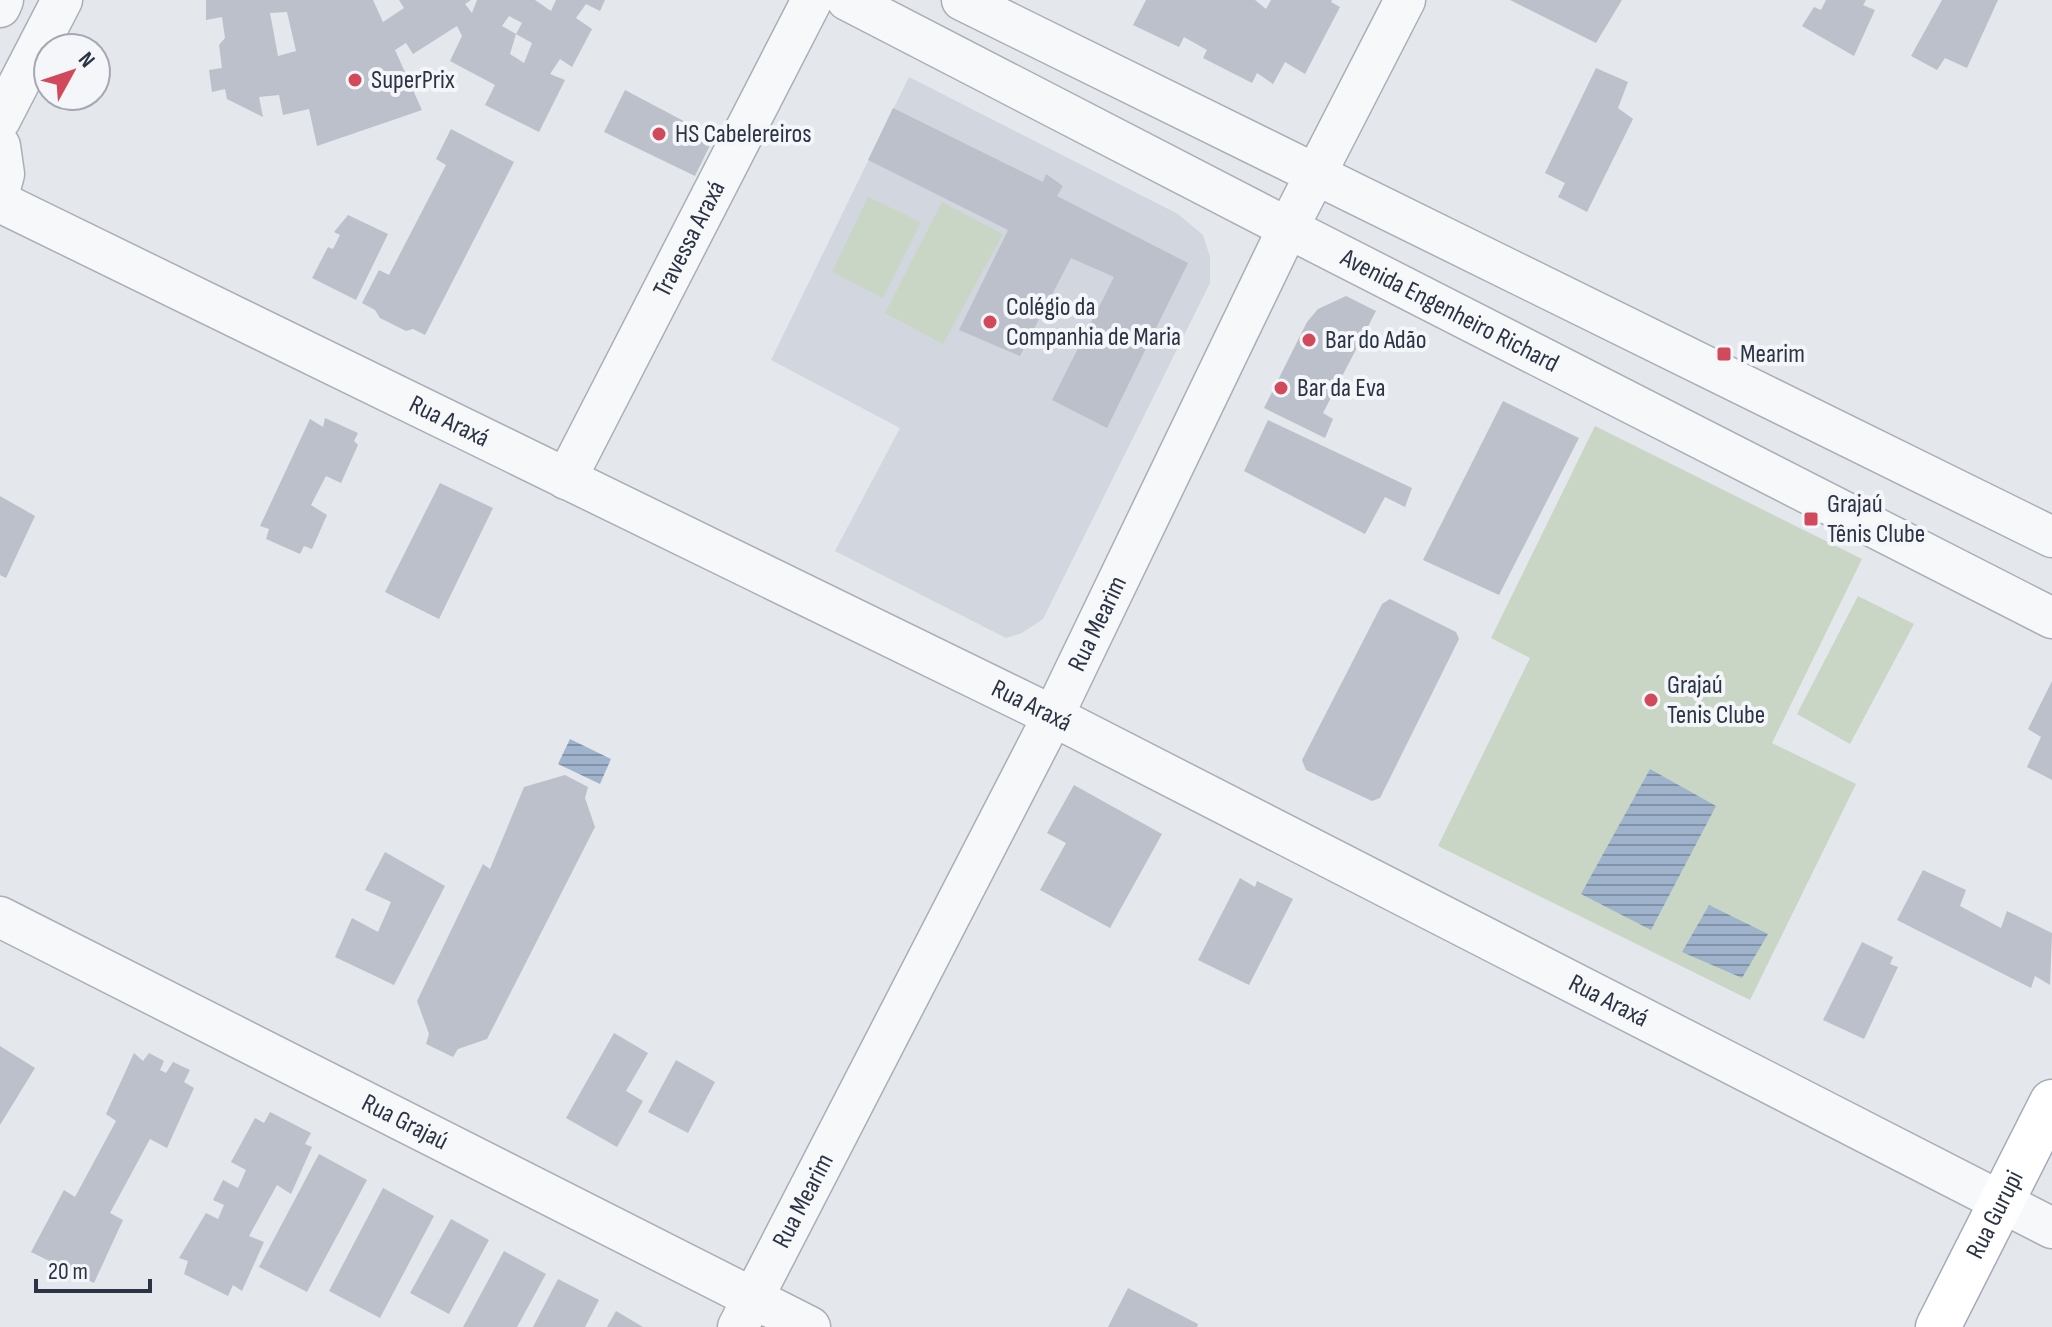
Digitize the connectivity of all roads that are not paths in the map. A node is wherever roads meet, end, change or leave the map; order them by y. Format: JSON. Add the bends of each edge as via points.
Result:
{"nodes":[{"id":1,"x":3,"y":0,"type":"edge"},
{"id":2,"x":62,"y":0,"type":"edge"},
{"id":3,"x":812,"y":0,"type":"edge"},
{"id":4,"x":847,"y":0,"type":"edge"},
{"id":5,"x":962,"y":0,"type":"edge"},
{"id":6,"x":1405,"y":0,"type":"edge"},
{"id":7,"x":0,"y":7,"type":"edge"},
{"id":8,"x":0,"y":120,"type":"edge"},
{"id":9,"x":0,"y":146,"type":"edge"},
{"id":10,"x":1317,"y":175,"type":"junction"},
{"id":11,"x":0,"y":189,"type":"edge"},
{"id":12,"x":0,"y":202,"type":"edge"},
{"id":13,"x":1288,"y":228,"type":"junction"},
{"id":14,"x":566,"y":479,"type":"junction"},
{"id":15,"x":2052,"y":537,"type":"edge"},
{"id":16,"x":2052,"y":618,"type":"edge"},
{"id":17,"x":1053,"y":716,"type":"junction"},
{"id":18,"x":0,"y":917,"type":"edge"},
{"id":19,"x":2052,"y":1102,"type":"edge"},
{"id":20,"x":2000,"y":1203,"type":"junction"},
{"id":21,"x":2052,"y":1228,"type":"edge"},
{"id":22,"x":745,"y":1312,"type":"edge"},
{"id":23,"x":810,"y":1327,"type":"edge"},
{"id":24,"x":1938,"y":1327,"type":"edge"}],
"edges":[{"from":1,"to":7,"type":"street"},
{"from":2,"to":8,"type":"street"},
{"from":3,"to":14,"type":"street","name":"Travessa Araxá"},
{"from":4,"to":13,"type":"street","name":"Avenida Engenheiro Richard"},
{"from":5,"to":10,"type":"street"},
{"from":6,"to":10,"type":"street","name":"Rua Mearim"},
{"from":9,"to":11,"type":"street"},
{"from":10,"to":13,"type":"street","name":"Rua Mearim"},
{"from":10,"to":15,"type":"street"},
{"from":12,"to":14,"type":"street","name":"Rua Araxá"},
{"from":13,"to":16,"type":"street","name":"Avenida Engenheiro Richard"},
{"from":13,"to":17,"type":"street","name":"Rua Mearim"},
{"from":14,"to":17,"type":"street","name":"Rua Araxá"},
{"from":17,"to":20,"type":"street","name":"Rua Araxá"},
{"from":17,"to":22,"type":"street","name":"Rua Mearim"},
{"from":18,"to":22,"type":"street","name":"Rua Grajaú"},
{"from":19,"to":20,"type":"main road","name":"Rua Gurupi"},
{"from":20,"to":21,"type":"street","name":"Rua Araxá"},
{"from":20,"to":24,"type":"main road","name":"Rua Gurupi"},
{"from":22,"to":23,"type":"street","name":"Rua Grajaú"}]}
